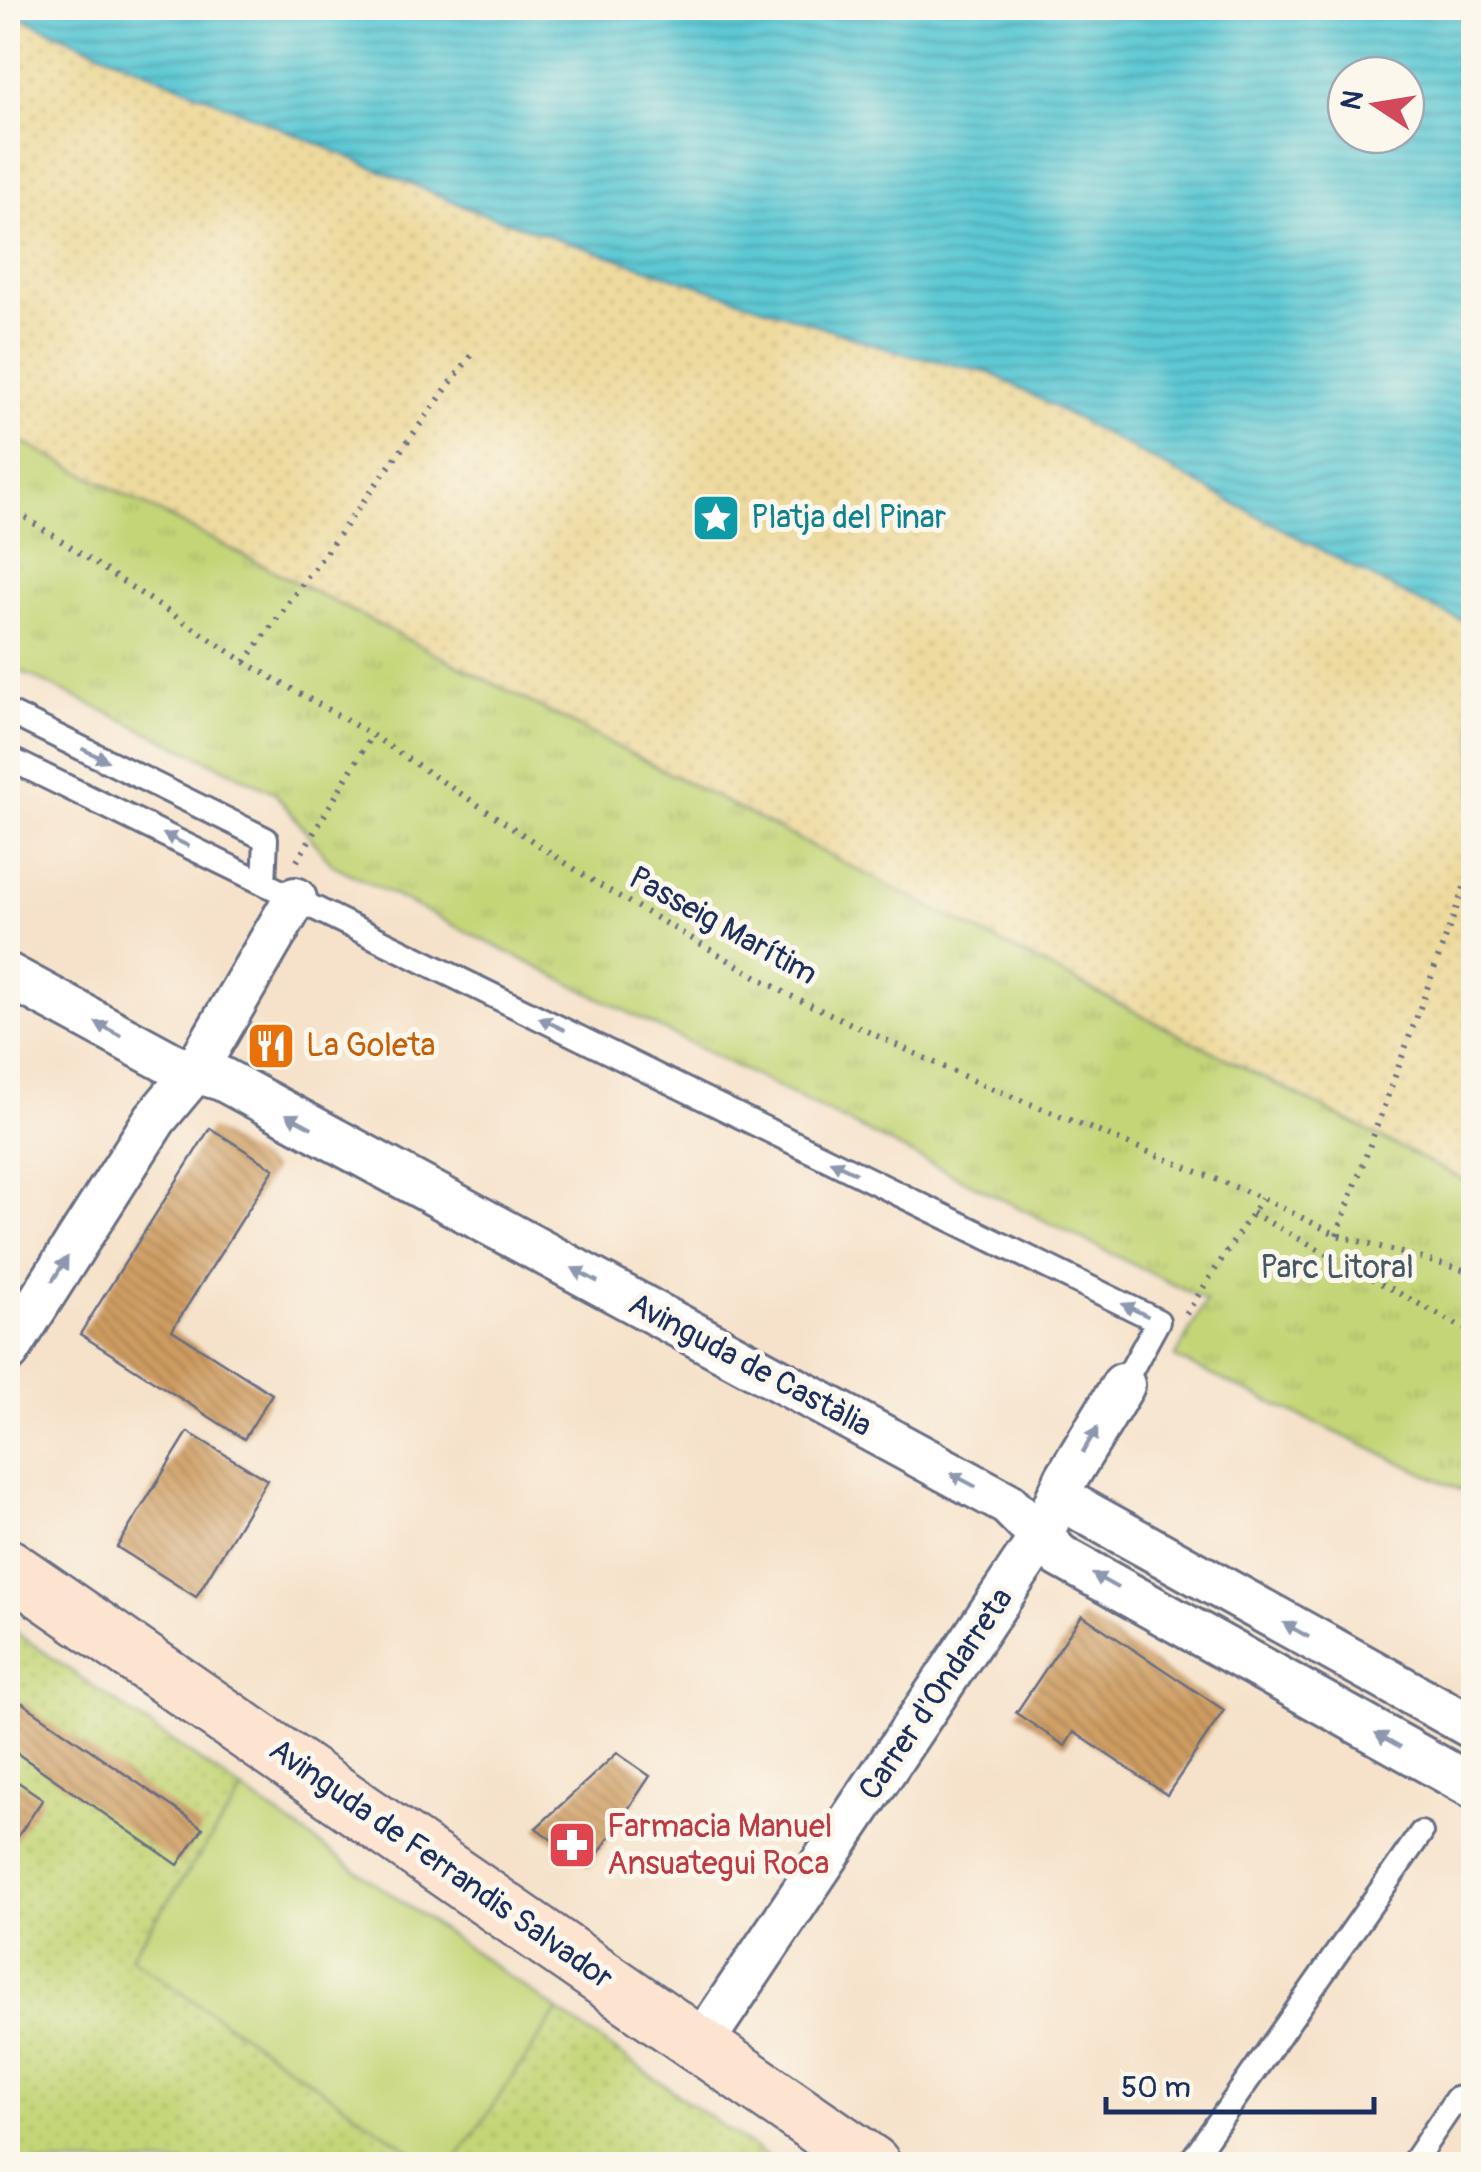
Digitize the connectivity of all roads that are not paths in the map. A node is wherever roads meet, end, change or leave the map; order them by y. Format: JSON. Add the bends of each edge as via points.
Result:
{"nodes":[{"id":1,"x":8,"y":712,"type":"edge"},
{"id":2,"x":8,"y":758,"type":"edge"},
{"id":3,"x":279,"y":890,"type":"junction"},
{"id":4,"x":8,"y":975,"type":"edge"},
{"id":5,"x":196,"y":1071,"type":"junction"},
{"id":6,"x":8,"y":1351,"type":"edge"},
{"id":7,"x":1123,"y":1385,"type":"joint"},
{"id":8,"x":1058,"y":1497,"type":"junction"},
{"id":9,"x":1041,"y":1537,"type":"junction"},
{"id":10,"x":8,"y":1567,"type":"edge"},
{"id":11,"x":1474,"y":1728,"type":"edge"},
{"id":12,"x":1474,"y":1787,"type":"edge"},
{"id":13,"x":1421,"y":1832,"type":"dead end"},
{"id":14,"x":701,"y":2044,"type":"junction"},
{"id":15,"x":1474,"y":2094,"type":"edge"},
{"id":16,"x":872,"y":2164,"type":"edge"},
{"id":17,"x":1189,"y":2164,"type":"edge"},
{"id":18,"x":1412,"y":2164,"type":"edge"}],
"edges":[{"from":1,"to":3,"type":"lane","one_way":true,"via":[[266,838]]},
{"from":3,"to":2,"type":"lane","one_way":true},
{"from":3,"to":5,"type":"street"},
{"from":7,"to":3,"type":"lane","one_way":true,"via":[[1158,1322]]},
{"from":5,"to":4,"type":"street","name":"Avinguda de Castàlia","one_way":true},
{"from":6,"to":5,"type":"street","one_way":true,"via":[[155,1118]]},
{"from":9,"to":5,"type":"street","name":"Avinguda de Castàlia","one_way":true,"via":[[1008,1504],[222,1079]]},
{"from":8,"to":7,"type":"street","name":"Carrer d'Ondarreta","one_way":true},
{"from":8,"to":9,"type":"street","name":"Carrer d'Ondarreta"},
{"from":11,"to":8,"type":"street","one_way":true},
{"from":12,"to":9,"type":"street","name":"Avinguda de Castàlia","one_way":true,"via":[[1060,1556]]},
{"from":9,"to":14,"type":"street","name":"Carrer d'Ondarreta"},
{"from":10,"to":14,"type":"street","name":"Avinguda de Ferrandis Salvador"},
{"from":13,"to":17,"type":"lane"},
{"from":14,"to":16,"type":"street","name":"Avinguda de Ferrandis Salvador"},
{"from":15,"to":18,"type":"lane","via":[[1456,2098]]}]}
